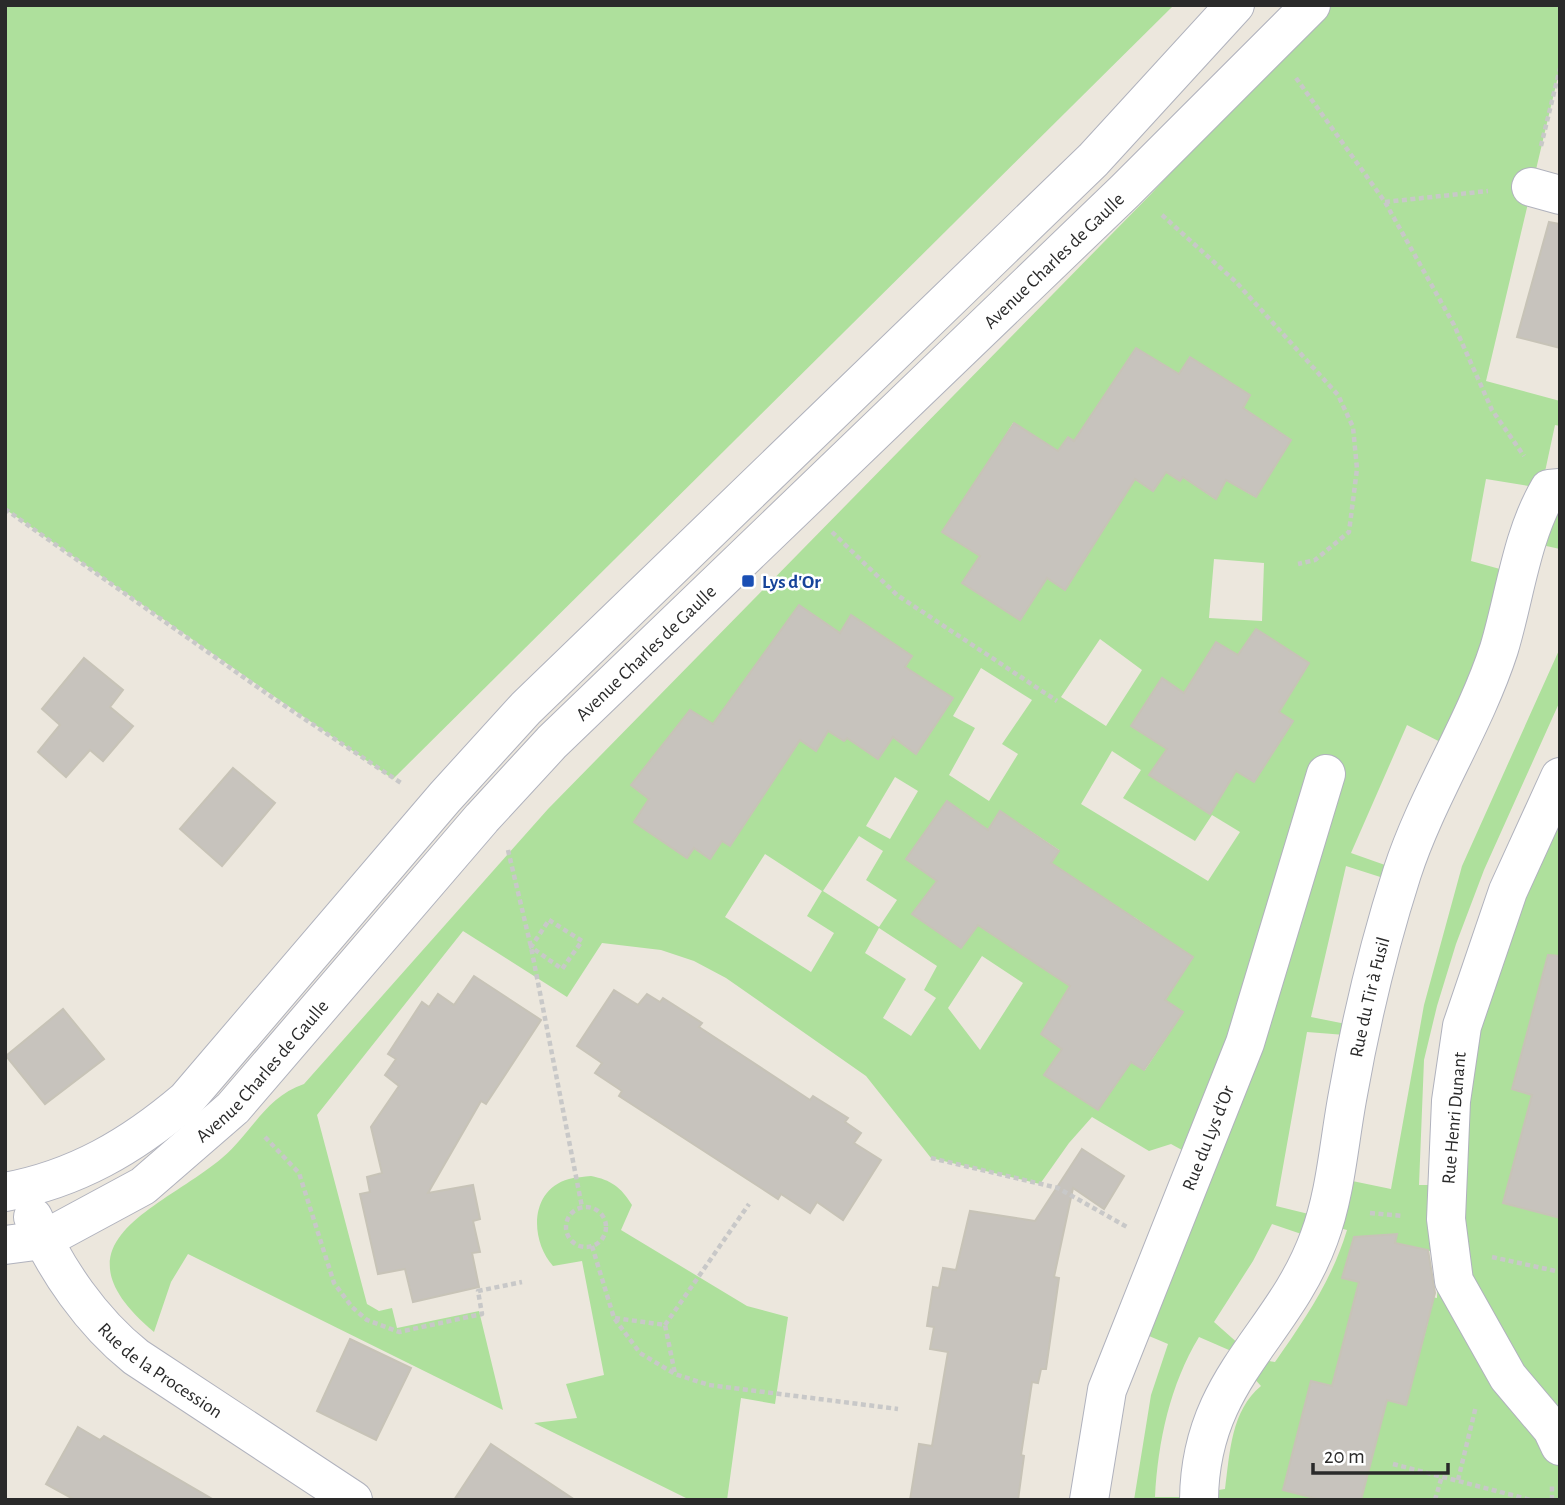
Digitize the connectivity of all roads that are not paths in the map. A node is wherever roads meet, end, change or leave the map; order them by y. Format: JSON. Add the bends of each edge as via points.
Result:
{"nodes":[{"id":1,"x":1235,"y":5,"type":"edge"},
{"id":2,"x":1311,"y":5,"type":"edge"},
{"id":3,"x":1554,"y":489,"type":"edge"},
{"id":4,"x":1326,"y":774,"type":"dead end"},
{"id":5,"x":1560,"y":777,"type":"edge"},
{"id":6,"x":14,"y":1191,"type":"edge"},
{"id":7,"x":43,"y":1240,"type":"junction"},
{"id":8,"x":5,"y":1245,"type":"edge"},
{"id":9,"x":1560,"y":1446,"type":"edge"},
{"id":10,"x":353,"y":1500,"type":"edge"},
{"id":11,"x":1089,"y":1500,"type":"edge"},
{"id":12,"x":1199,"y":1500,"type":"edge"}],
"edges":[{"from":1,"to":6,"type":"street","name":"Avenue Charles de Gaulle","via":[[1093,160],[526,708],[186,1100],[115,1154],[50,1182]]},
{"from":2,"to":7,"type":"street","name":"Avenue Charles de Gaulle","via":[[552,742],[233,1108],[143,1186]]},
{"from":3,"to":12,"type":"street","name":"Rue du Tir à Fusil","via":[[1535,512],[1498,651],[1403,871],[1358,1036],[1319,1240],[1299,1280],[1241,1364],[1212,1421]]},
{"from":4,"to":11,"type":"street","name":"Rue du Lys d'Or","via":[[1245,1043],[1107,1390]]},
{"from":5,"to":9,"type":"street","name":"Rue Henri Dunant","via":[[1508,891],[1462,1026],[1451,1101],[1449,1234],[1454,1281],[1508,1377],[1552,1429]]},
{"from":6,"to":7,"type":"street","name":"Rue de la Procession"},
{"from":7,"to":8,"type":"street","name":"Avenue Charles de Gaulle"},
{"from":7,"to":10,"type":"street","name":"Rue de la Procession","via":[[112,1337]]}]}
